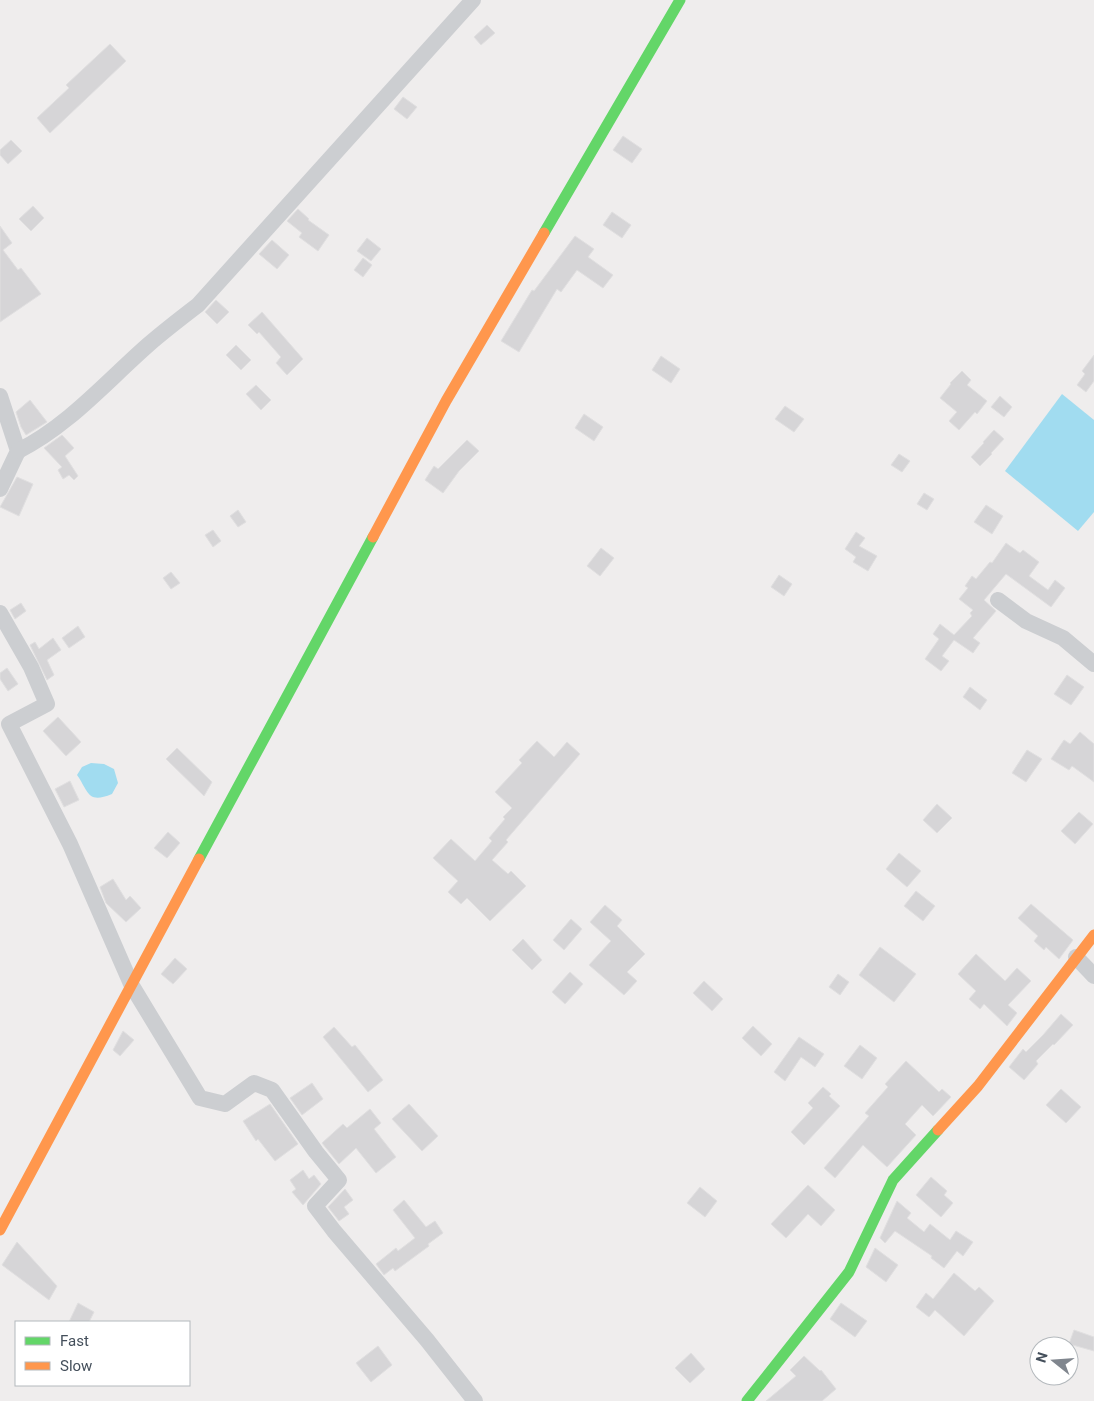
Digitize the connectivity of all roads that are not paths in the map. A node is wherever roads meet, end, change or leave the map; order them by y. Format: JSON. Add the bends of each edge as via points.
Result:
{"nodes":[{"id":1,"x":474,"y":0,"type":"edge"},
{"id":2,"x":680,"y":0,"type":"edge"},
{"id":3,"x":0,"y":396,"type":"edge"},
{"id":4,"x":18,"y":451,"type":"junction"},
{"id":5,"x":0,"y":489,"type":"edge"},
{"id":6,"x":998,"y":600,"type":"dead end"},
{"id":7,"x":0,"y":613,"type":"edge"},
{"id":8,"x":1094,"y":664,"type":"edge"},
{"id":9,"x":1094,"y":935,"type":"edge"},
{"id":10,"x":1076,"y":956,"type":"junction"},
{"id":11,"x":127,"y":973,"type":"junction"},
{"id":12,"x":1094,"y":976,"type":"edge"},
{"id":13,"x":0,"y":1230,"type":"edge"},
{"id":14,"x":475,"y":1401,"type":"edge"},
{"id":15,"x":747,"y":1401,"type":"edge"}],
"edges":[{"from":1,"to":4,"type":"street","via":[[198,305],[38,441]]},
{"from":2,"to":11,"type":"main road","via":[[446,401]]},
{"from":3,"to":4,"type":"street"},
{"from":4,"to":5,"type":"street"},
{"from":6,"to":8,"type":"street","via":[[1026,621],[1063,638]]},
{"from":7,"to":11,"type":"street","via":[[31,667],[47,704],[9,724],[70,844]]},
{"from":9,"to":10,"type":"main road"},
{"from":10,"to":12,"type":"street"},
{"from":10,"to":15,"type":"main road","via":[[978,1086],[894,1180],[849,1272]]},
{"from":11,"to":13,"type":"main road"},
{"from":11,"to":14,"type":"street","via":[[200,1098],[225,1104],[254,1083],[272,1090],[339,1180],[315,1206]]}]}
